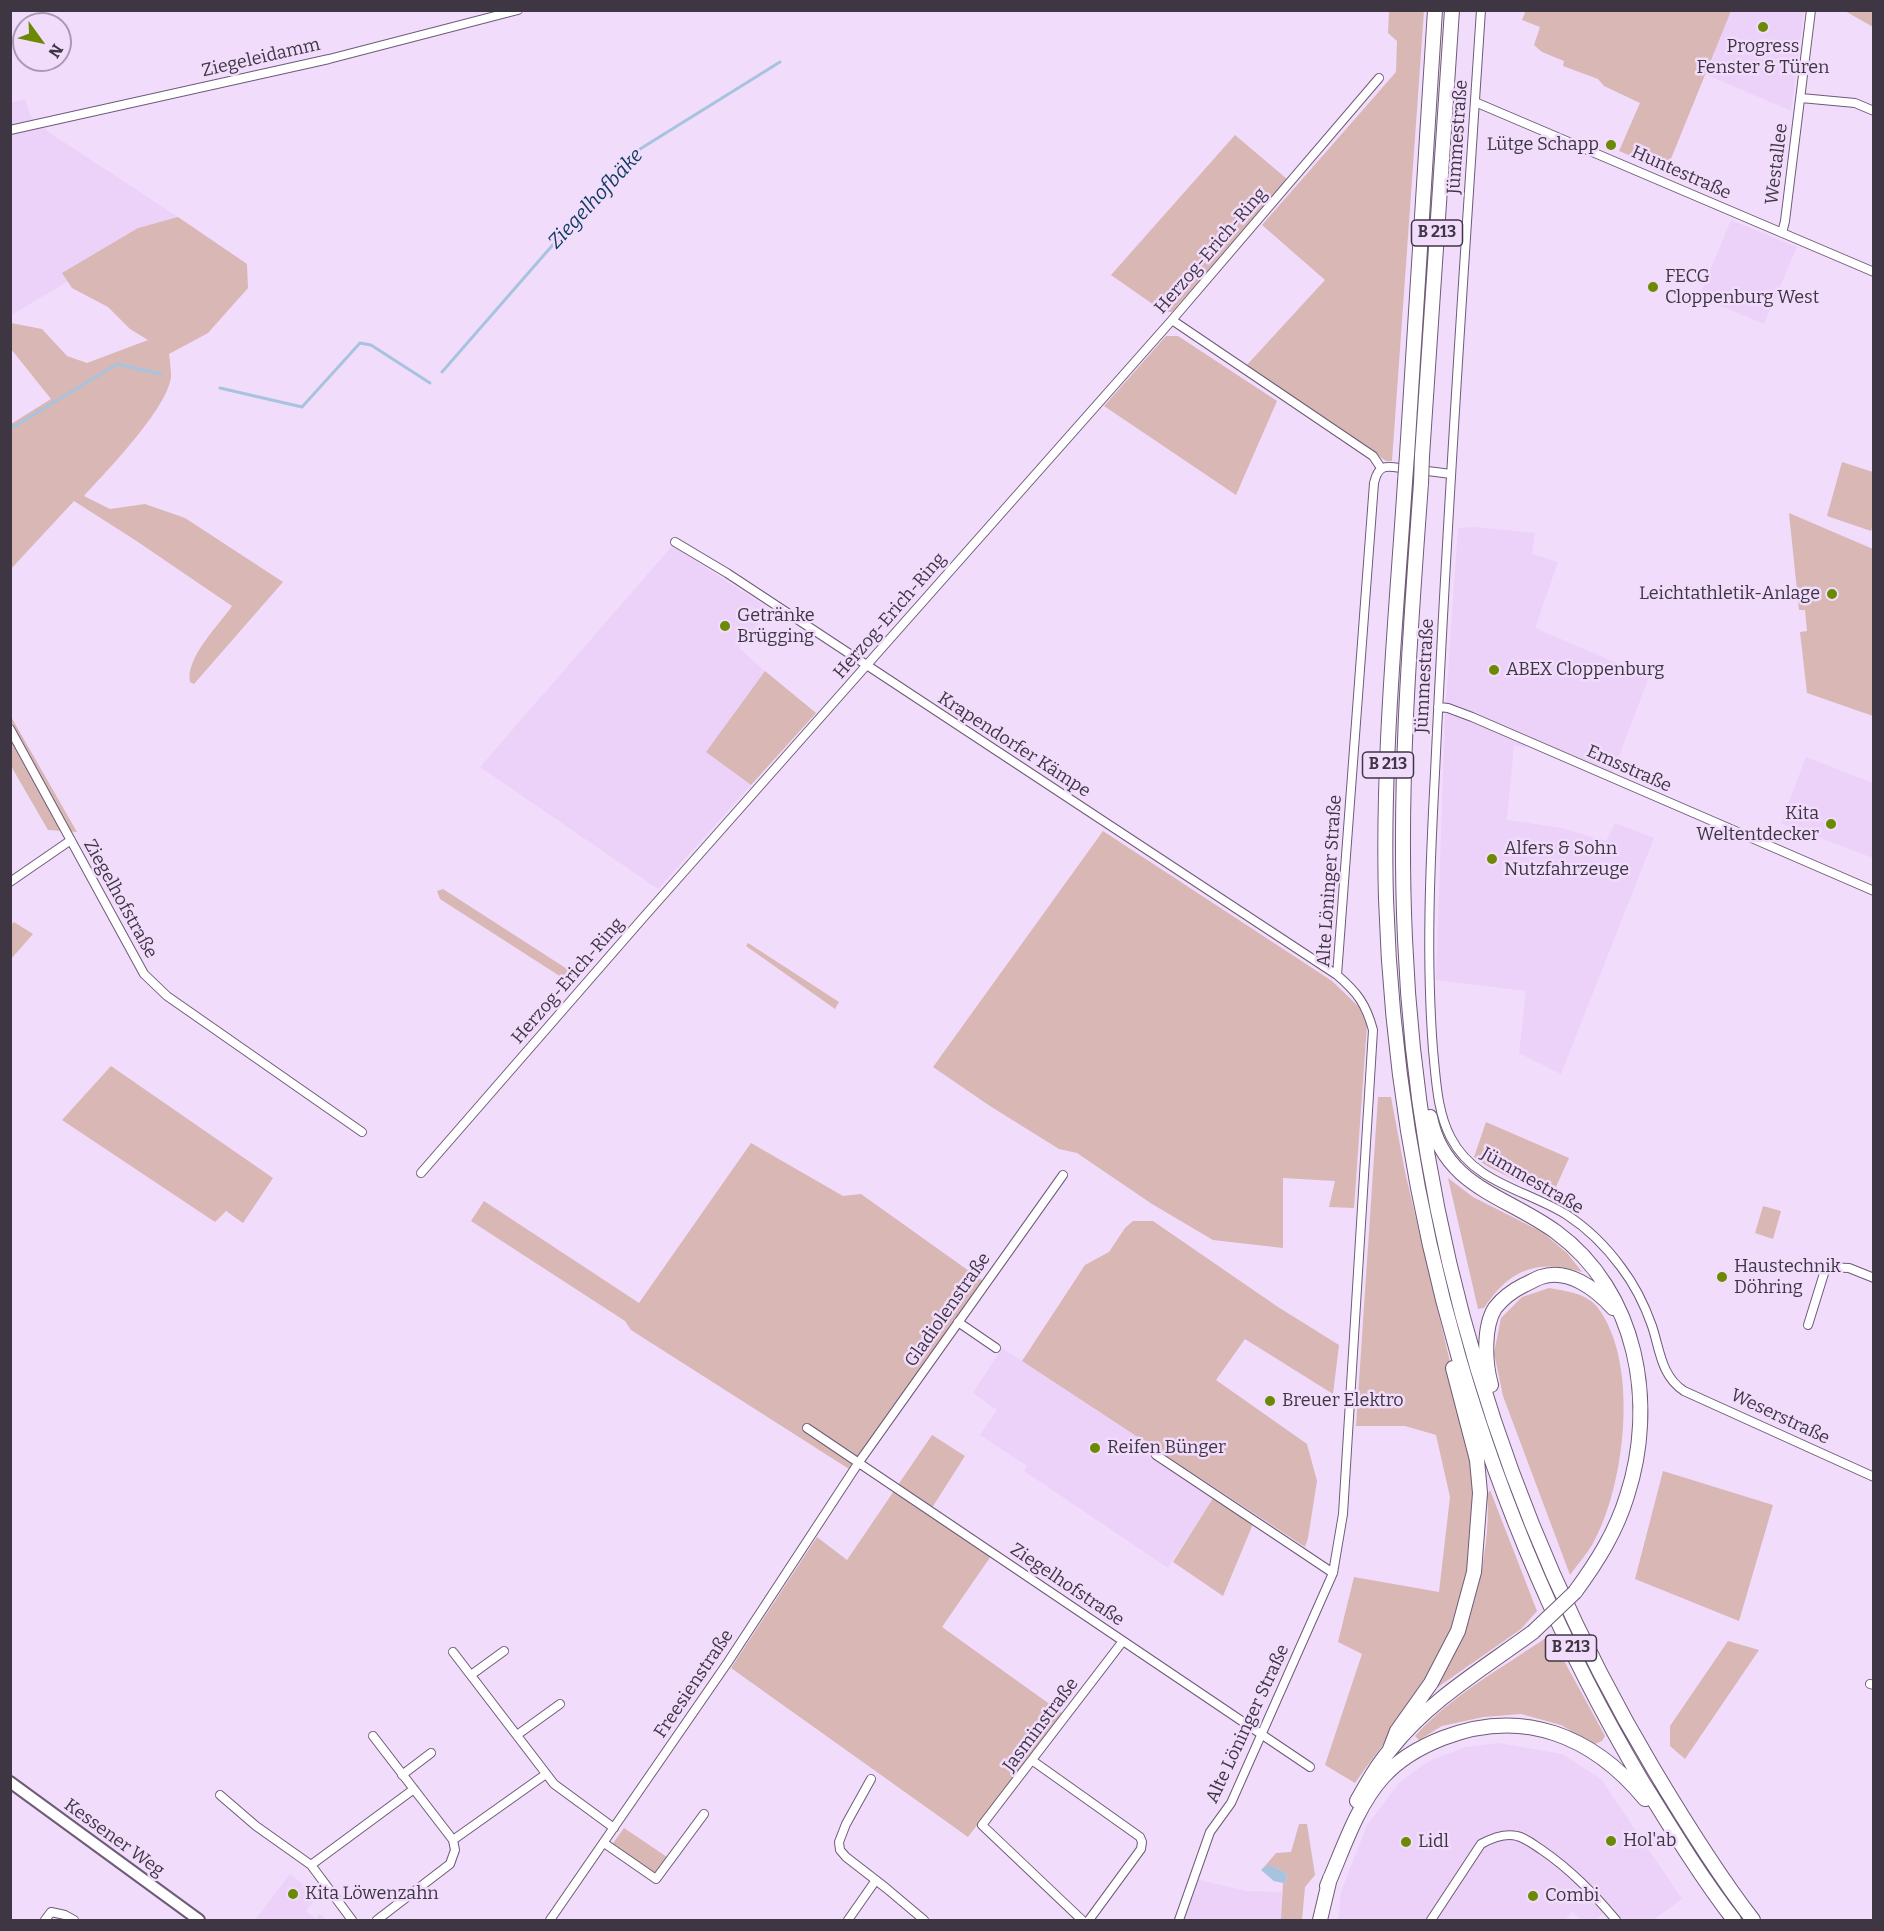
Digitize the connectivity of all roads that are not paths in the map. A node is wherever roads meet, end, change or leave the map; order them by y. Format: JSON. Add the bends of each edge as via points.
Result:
{"nodes":[{"id":1,"x":518,"y":10,"type":"edge"},
{"id":2,"x":1435,"y":10,"type":"edge"},
{"id":3,"x":1452,"y":10,"type":"edge"},
{"id":4,"x":1481,"y":10,"type":"edge"},
{"id":5,"x":1811,"y":10,"type":"edge"},
{"id":6,"x":1379,"y":78,"type":"dead end"},
{"id":7,"x":1801,"y":98,"type":"junction"},
{"id":8,"x":1475,"y":102,"type":"junction"},
{"id":9,"x":1874,"y":111,"type":"edge"},
{"id":10,"x":10,"y":130,"type":"edge"},
{"id":11,"x":1782,"y":233,"type":"junction"},
{"id":12,"x":1874,"y":272,"type":"edge"},
{"id":13,"x":1172,"y":320,"type":"junction"},
{"id":14,"x":1381,"y":468,"type":"junction"},
{"id":15,"x":1451,"y":474,"type":"junction"},
{"id":16,"x":675,"y":542,"type":"dead end"},
{"id":17,"x":866,"y":666,"type":"junction"},
{"id":18,"x":1438,"y":707,"type":"junction"},
{"id":19,"x":10,"y":729,"type":"edge"},
{"id":20,"x":71,"y":840,"type":"junction"},
{"id":21,"x":10,"y":882,"type":"edge"},
{"id":22,"x":1874,"y":891,"type":"edge"},
{"id":23,"x":1336,"y":975,"type":"junction"},
{"id":24,"x":1409,"y":996,"type":"junction"},
{"id":25,"x":362,"y":1132,"type":"dead end"},
{"id":26,"x":421,"y":1173,"type":"dead end"},
{"id":27,"x":1063,"y":1175,"type":"dead end"},
{"id":28,"x":1874,"y":1278,"type":"edge"},
{"id":29,"x":1623,"y":1319,"type":"junction"},
{"id":30,"x":958,"y":1322,"type":"junction"},
{"id":31,"x":1808,"y":1325,"type":"dead end"},
{"id":32,"x":996,"y":1348,"type":"dead end"},
{"id":33,"x":1457,"y":1352,"type":"junction"},
{"id":34,"x":1675,"y":1384,"type":"joint"},
{"id":35,"x":1496,"y":1427,"type":"junction"},
{"id":36,"x":807,"y":1428,"type":"dead end"},
{"id":37,"x":1156,"y":1455,"type":"dead end"},
{"id":38,"x":859,"y":1462,"type":"junction"},
{"id":39,"x":1874,"y":1477,"type":"edge"},
{"id":40,"x":1333,"y":1573,"type":"junction"},
{"id":41,"x":1123,"y":1641,"type":"junction"},
{"id":42,"x":504,"y":1651,"type":"dead end"},
{"id":43,"x":453,"y":1652,"type":"dead end"},
{"id":44,"x":471,"y":1675,"type":"junction"},
{"id":45,"x":560,"y":1704,"type":"dead end"},
{"id":46,"x":517,"y":1735,"type":"junction"},
{"id":47,"x":1262,"y":1735,"type":"junction"},
{"id":48,"x":373,"y":1736,"type":"dead end"},
{"id":49,"x":1390,"y":1749,"type":"junction"},
{"id":50,"x":431,"y":1753,"type":"dead end"},
{"id":51,"x":1033,"y":1761,"type":"junction"},
{"id":52,"x":1310,"y":1767,"type":"dead end"},
{"id":53,"x":546,"y":1774,"type":"junction"},
{"id":54,"x":402,"y":1775,"type":"junction"},
{"id":55,"x":871,"y":1779,"type":"dead end"},
{"id":56,"x":10,"y":1782,"type":"edge"},
{"id":57,"x":414,"y":1790,"type":"junction"},
{"id":58,"x":220,"y":1795,"type":"dead end"},
{"id":59,"x":704,"y":1814,"type":"dead end"},
{"id":60,"x":614,"y":1828,"type":"junction"},
{"id":61,"x":1672,"y":1831,"type":"junction"},
{"id":62,"x":453,"y":1840,"type":"junction"},
{"id":63,"x":604,"y":1843,"type":"junction"},
{"id":64,"x":311,"y":1865,"type":"junction"},
{"id":65,"x":876,"y":1880,"type":"junction"},
{"id":66,"x":1328,"y":1886,"type":"junction"},
{"id":67,"x":45,"y":1920,"type":"edge"},
{"id":68,"x":74,"y":1920,"type":"edge"},
{"id":69,"x":199,"y":1920,"type":"edge"},
{"id":70,"x":352,"y":1920,"type":"edge"},
{"id":71,"x":377,"y":1920,"type":"edge"},
{"id":72,"x":550,"y":1920,"type":"edge"},
{"id":73,"x":848,"y":1920,"type":"edge"},
{"id":74,"x":924,"y":1920,"type":"edge"},
{"id":75,"x":1082,"y":1920,"type":"edge"},
{"id":76,"x":1089,"y":1920,"type":"edge"},
{"id":77,"x":1179,"y":1920,"type":"edge"},
{"id":78,"x":1320,"y":1920,"type":"edge"},
{"id":79,"x":1431,"y":1920,"type":"edge"},
{"id":80,"x":1616,"y":1920,"type":"edge"},
{"id":81,"x":1734,"y":1920,"type":"edge"},
{"id":82,"x":1753,"y":1920,"type":"edge"}],
"edges":[{"from":1,"to":10,"type":"street","name":"Ziegeleidamm","via":[[329,59]]},
{"from":2,"to":33,"type":"highway","number":"B 213","bridge":true,"via":[[1391,691],[1386,898],[1401,1081],[1414,1166]]},
{"from":3,"to":24,"type":"highway","number":"B 213","bridge":true,"via":[[1402,775]]},
{"from":4,"to":8,"type":"street","name":"Jümmestraße"},
{"from":5,"to":7,"type":"street","name":"Westallee"},
{"from":6,"to":13,"type":"street","name":"Herzog-Erich-Ring"},
{"from":7,"to":9,"type":"street","via":[[1856,103]]},
{"from":7,"to":11,"type":"street","name":"Westallee"},
{"from":8,"to":11,"type":"street","name":"Huntestraße"},
{"from":8,"to":15,"type":"street","name":"Jümmestraße"},
{"from":11,"to":12,"type":"street","name":"Huntestraße"},
{"from":13,"to":14,"type":"street","via":[[1370,455]]},
{"from":13,"to":17,"type":"street","name":"Herzog-Erich-Ring"},
{"from":14,"to":15,"type":"street"},
{"from":14,"to":23,"type":"street","name":"Alte Löninger Straße","via":[[1374,483]]},
{"from":15,"to":18,"type":"street","name":"Jümmestraße"},
{"from":16,"to":17,"type":"street","name":"Krapendorfer Kämpe"},
{"from":17,"to":23,"type":"street","name":"Krapendorfer Kämpe"},
{"from":17,"to":26,"type":"street","name":"Herzog-Erich-Ring"},
{"from":18,"to":22,"type":"street","name":"Emsstraße","via":[[1472,717]]},
{"from":18,"to":34,"type":"street","name":"Jümmestraße","via":[[1428,909],[1430,1012],[1436,1082],[1446,1128],[1457,1149],[1479,1171],[1567,1215],[1600,1242],[1639,1296],[1652,1323],[1665,1371]]},
{"from":19,"to":20,"type":"street","name":"Ziegelhofstraße"},
{"from":20,"to":21,"type":"street"},
{"from":20,"to":25,"type":"street","name":"Ziegelhofstraße","via":[[144,974],[167,996]]},
{"from":23,"to":40,"type":"street","name":"Alte Löninger Straße","via":[[1361,999],[1373,1030],[1343,1514]]},
{"from":24,"to":29,"type":"highway","number":"B 213","via":[[1415,1004],[1432,1127],[1442,1151],[1462,1176],[1537,1219],[1583,1255],[1602,1278]]},
{"from":24,"to":35,"type":"highway","number":"B 213","via":[[1418,1085],[1448,1258]]},
{"from":27,"to":30,"type":"street","name":"Gladiolenstraße"},
{"from":28,"to":31,"type":"street","via":[[1849,1268],[1826,1267]]},
{"from":29,"to":35,"type":"highway","via":[[1584,1282],[1563,1276],[1542,1276],[1514,1290],[1495,1309],[1485,1342],[1488,1376],[1499,1413]]},
{"from":29,"to":49,"type":"highway","number":"B 213","bridge":true,"via":[[1640,1382],[1637,1458],[1627,1497],[1597,1563],[1575,1592],[1533,1632],[1423,1714]]},
{"from":30,"to":32,"type":"street"},
{"from":30,"to":38,"type":"street","name":"Gladiolenstraße"},
{"from":33,"to":49,"type":"highway","via":[[1453,1367],[1477,1460],[1480,1493],[1474,1572],[1458,1631]]},
{"from":33,"to":61,"type":"highway","number":"B 213","via":[[1492,1462],[1544,1591],[1617,1738]]},
{"from":34,"to":39,"type":"street","name":"Weserstraße"},
{"from":35,"to":82,"type":"highway","number":"B 213","via":[[1560,1589],[1594,1660],[1685,1822]]},
{"from":36,"to":38,"type":"street","name":"Ziegelhofstraße"},
{"from":37,"to":40,"type":"street"},
{"from":38,"to":41,"type":"street","name":"Ziegelhofstraße"},
{"from":38,"to":60,"type":"street","name":"Freesienstraße"},
{"from":40,"to":47,"type":"street","name":"Alte Löninger Straße"},
{"from":41,"to":47,"type":"street","name":"Ziegelhofstraße"},
{"from":41,"to":51,"type":"street","name":"Jasminstraße"},
{"from":42,"to":44,"type":"street"},
{"from":43,"to":44,"type":"street"},
{"from":44,"to":46,"type":"street"},
{"from":45,"to":46,"type":"street"},
{"from":46,"to":53,"type":"street"},
{"from":47,"to":52,"type":"street","name":"Ziegelhofstraße"},
{"from":47,"to":77,"type":"street","name":"Alte Löninger Straße","via":[[1231,1803],[1210,1832]]},
{"from":48,"to":54,"type":"street"},
{"from":49,"to":66,"type":"highway","number":"B 213","via":[[1348,1816]]},
{"from":50,"to":54,"type":"street"},
{"from":51,"to":75,"type":"street","name":"Jasminstraße","via":[[982,1826]]},
{"from":51,"to":76,"type":"street","via":[[1142,1842],[1141,1849]]},
{"from":53,"to":60,"type":"street"},
{"from":53,"to":62,"type":"street"},
{"from":54,"to":57,"type":"street"},
{"from":55,"to":65,"type":"street","via":[[839,1842],[846,1857]]},
{"from":56,"to":69,"type":"street","name":"Kessener Weg"},
{"from":57,"to":62,"type":"street"},
{"from":57,"to":64,"type":"street"},
{"from":58,"to":64,"type":"street"},
{"from":59,"to":63,"type":"street","via":[[656,1879]]},
{"from":60,"to":63,"type":"street","name":"Freesienstraße"},
{"from":61,"to":66,"type":"highway","number":"B 213","via":[[1634,1785],[1604,1758],[1572,1740],[1534,1727],[1496,1725],[1461,1731],[1429,1743],[1406,1755],[1382,1778],[1354,1823]]},
{"from":61,"to":81,"type":"highway","number":"B 213"},
{"from":62,"to":71,"type":"street","via":[[455,1850],[450,1864]]},
{"from":63,"to":72,"type":"street","name":"Freesienstraße"},
{"from":64,"to":70,"type":"street"},
{"from":65,"to":73,"type":"street"},
{"from":65,"to":74,"type":"street"},
{"from":66,"to":78,"type":"highway"},
{"from":67,"to":68,"type":"street","via":[[51,1912]]},
{"from":79,"to":80,"type":"street","via":[[1482,1844],[1509,1835],[1527,1840],[1559,1862],[1591,1890]]}]}
